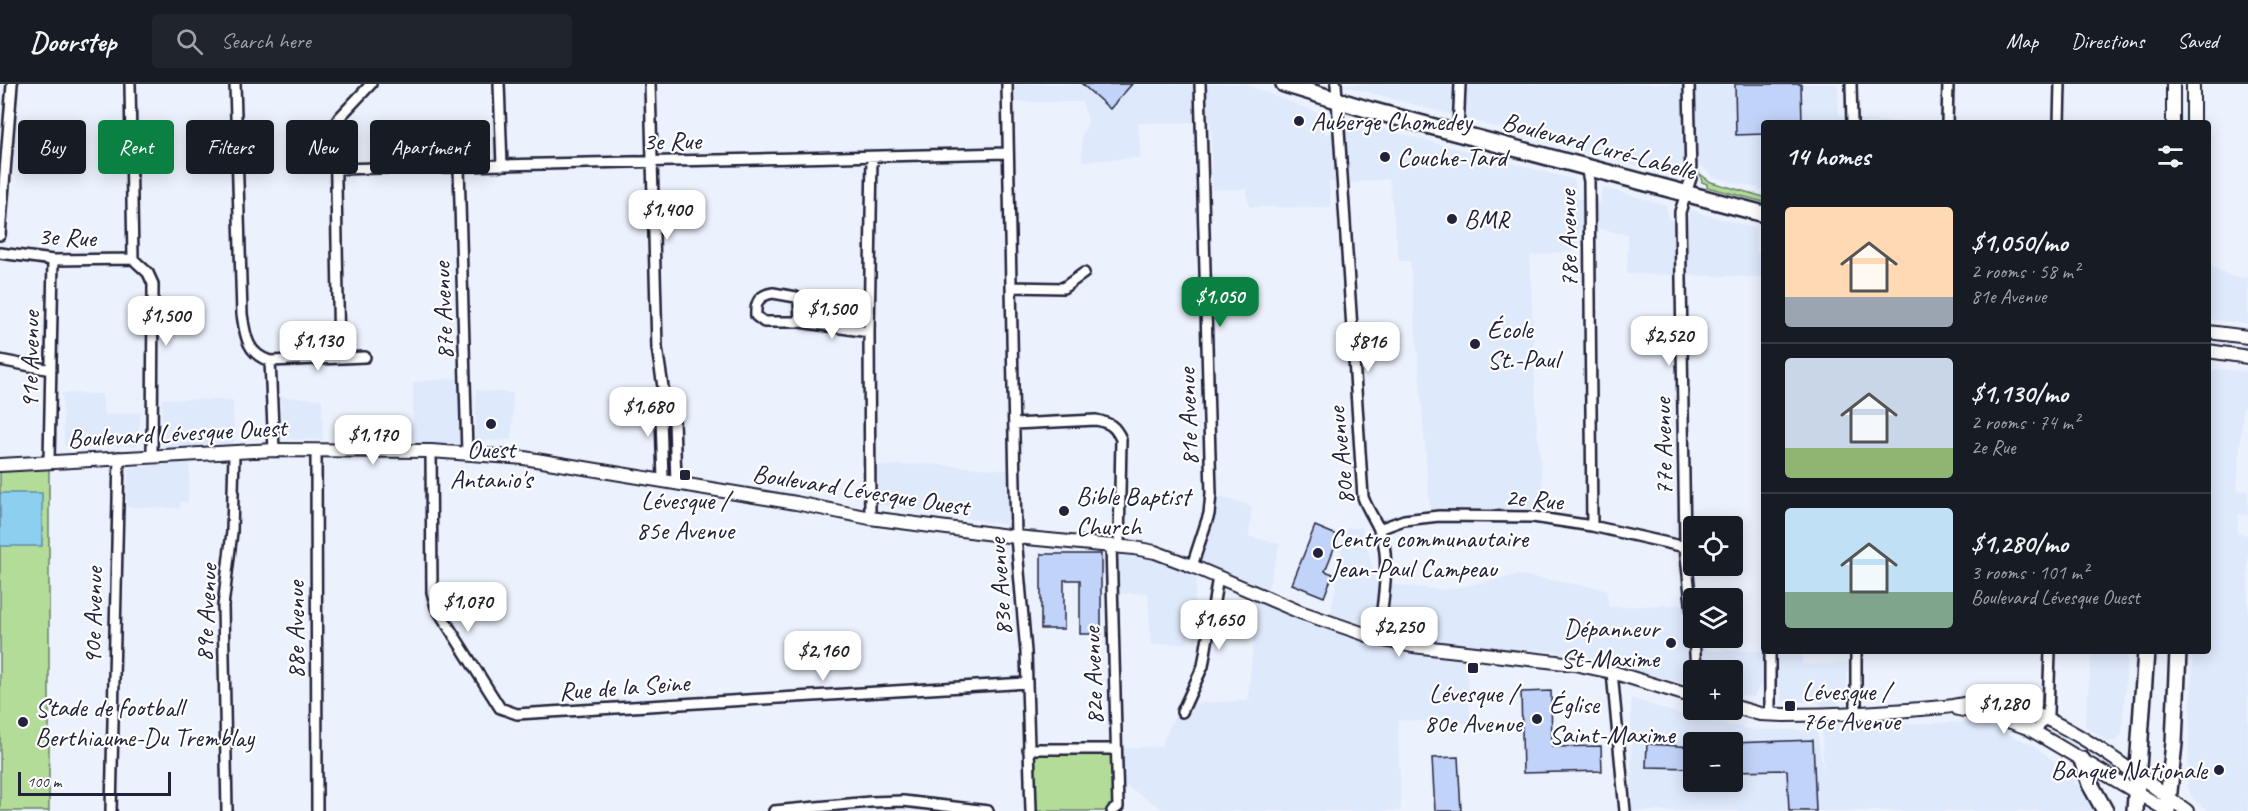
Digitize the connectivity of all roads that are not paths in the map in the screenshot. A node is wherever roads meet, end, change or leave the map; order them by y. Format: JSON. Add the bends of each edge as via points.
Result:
{"nodes":[{"id":1,"x":12,"y":84,"type":"edge"},
{"id":2,"x":130,"y":84,"type":"edge"},
{"id":3,"x":235,"y":84,"type":"edge"},
{"id":4,"x":371,"y":84,"type":"edge"},
{"id":5,"x":499,"y":84,"type":"edge"},
{"id":6,"x":650,"y":84,"type":"edge"},
{"id":7,"x":1007,"y":84,"type":"edge"},
{"id":8,"x":1200,"y":84,"type":"edge"},
{"id":9,"x":1284,"y":84,"type":"edge"},
{"id":10,"x":1336,"y":84,"type":"edge"},
{"id":11,"x":1460,"y":84,"type":"edge"},
{"id":12,"x":1689,"y":84,"type":"edge"},
{"id":13,"x":1851,"y":84,"type":"edge"},
{"id":14,"x":1948,"y":84,"type":"edge"},
{"id":15,"x":2060,"y":84,"type":"edge"},
{"id":16,"x":2173,"y":84,"type":"edge"},
{"id":17,"x":2193,"y":84,"type":"edge"},
{"id":18,"x":1336,"y":101,"type":"junction"},
{"id":19,"x":338,"y":120,"type":"edge"},
{"id":20,"x":1852,"y":120,"type":"edge"},
{"id":21,"x":1947,"y":120,"type":"edge"},
{"id":22,"x":2059,"y":120,"type":"edge"},
{"id":23,"x":2173,"y":120,"type":"edge"},
{"id":24,"x":2193,"y":120,"type":"edge"},
{"id":25,"x":1458,"y":133,"type":"junction"},
{"id":26,"x":1008,"y":153,"type":"junction"},
{"id":27,"x":872,"y":157,"type":"junction"},
{"id":28,"x":651,"y":162,"type":"junction"},
{"id":29,"x":490,"y":166,"type":"edge"},
{"id":30,"x":502,"y":166,"type":"junction"},
{"id":31,"x":1586,"y":167,"type":"junction"},
{"id":32,"x":336,"y":174,"type":"edge"},
{"id":33,"x":459,"y":174,"type":"edge"},
{"id":34,"x":1686,"y":194,"type":"junction"},
{"id":35,"x":1761,"y":213,"type":"edge"},
{"id":36,"x":0,"y":235,"type":"edge"},
{"id":37,"x":0,"y":252,"type":"edge"},
{"id":38,"x":133,"y":259,"type":"junction"},
{"id":39,"x":53,"y":260,"type":"junction"},
{"id":40,"x":1084,"y":273,"type":"dead end"},
{"id":41,"x":1011,"y":287,"type":"junction"},
{"id":42,"x":800,"y":322,"type":"junction"},
{"id":43,"x":869,"y":332,"type":"junction"},
{"id":44,"x":2211,"y":332,"type":"edge"},
{"id":45,"x":2248,"y":337,"type":"edge"},
{"id":46,"x":2211,"y":351,"type":"edge"},
{"id":47,"x":365,"y":357,"type":"dead end"},
{"id":48,"x":2248,"y":357,"type":"edge"},
{"id":49,"x":339,"y":358,"type":"junction"},
{"id":50,"x":0,"y":360,"type":"edge"},
{"id":51,"x":270,"y":361,"type":"junction"},
{"id":52,"x":51,"y":370,"type":"junction"},
{"id":53,"x":665,"y":400,"type":"junction"},
{"id":54,"x":1014,"y":424,"type":"junction"},
{"id":55,"x":274,"y":450,"type":"junction"},
{"id":56,"x":316,"y":450,"type":"junction"},
{"id":57,"x":431,"y":451,"type":"junction"},
{"id":58,"x":467,"y":453,"type":"junction"},
{"id":59,"x":234,"y":454,"type":"junction"},
{"id":60,"x":152,"y":455,"type":"junction"},
{"id":61,"x":119,"y":457,"type":"junction"},
{"id":62,"x":49,"y":461,"type":"junction"},
{"id":63,"x":0,"y":465,"type":"edge"},
{"id":64,"x":663,"y":480,"type":"junction"},
{"id":65,"x":676,"y":483,"type":"junction"},
{"id":66,"x":1685,"y":516,"type":"edge"},
{"id":67,"x":870,"y":518,"type":"junction"},
{"id":68,"x":1592,"y":526,"type":"junction"},
{"id":69,"x":1379,"y":529,"type":"junction"},
{"id":70,"x":1016,"y":537,"type":"junction"},
{"id":71,"x":1115,"y":545,"type":"junction"},
{"id":72,"x":1683,"y":547,"type":"edge"},
{"id":73,"x":1192,"y":566,"type":"junction"},
{"id":74,"x":1218,"y":578,"type":"junction"},
{"id":75,"x":1379,"y":639,"type":"junction"},
{"id":76,"x":1770,"y":654,"type":"edge"},
{"id":77,"x":1856,"y":654,"type":"edge"},
{"id":78,"x":2050,"y":654,"type":"edge"},
{"id":79,"x":2146,"y":654,"type":"edge"},
{"id":80,"x":2178,"y":654,"type":"edge"},
{"id":81,"x":1612,"y":672,"type":"junction"},
{"id":82,"x":1027,"y":683,"type":"junction"},
{"id":83,"x":1683,"y":695,"type":"edge"},
{"id":84,"x":1945,"y":707,"type":"junction"},
{"id":85,"x":1743,"y":709,"type":"edge"},
{"id":86,"x":1182,"y":712,"type":"dead end"},
{"id":87,"x":1856,"y":712,"type":"junction"},
{"id":88,"x":1770,"y":715,"type":"junction"},
{"id":89,"x":2046,"y":719,"type":"junction"},
{"id":90,"x":2035,"y":732,"type":"junction"},
{"id":91,"x":1028,"y":749,"type":"junction"},
{"id":92,"x":1116,"y":749,"type":"junction"},
{"id":93,"x":2082,"y":760,"type":"junction"},
{"id":94,"x":2137,"y":774,"type":"junction"},
{"id":95,"x":2136,"y":792,"type":"junction"},
{"id":96,"x":2168,"y":808,"type":"edge"},
{"id":97,"x":1115,"y":809,"type":"edge"},
{"id":98,"x":111,"y":811,"type":"edge"},
{"id":99,"x":227,"y":811,"type":"edge"},
{"id":100,"x":317,"y":811,"type":"edge"},
{"id":101,"x":774,"y":811,"type":"edge"},
{"id":102,"x":988,"y":811,"type":"edge"},
{"id":103,"x":1031,"y":811,"type":"edge"},
{"id":104,"x":1625,"y":811,"type":"edge"},
{"id":105,"x":2105,"y":811,"type":"edge"},
{"id":106,"x":2135,"y":811,"type":"edge"},
{"id":107,"x":2187,"y":811,"type":"edge"}],
"edges":[{"from":1,"to":36,"type":"street"},
{"from":2,"to":38,"type":"street"},
{"from":3,"to":51,"type":"street","via":[[242,314],[251,350]]},
{"from":4,"to":19,"type":"street"},
{"from":5,"to":30,"type":"street"},
{"from":6,"to":28,"type":"street"},
{"from":7,"to":26,"type":"street","name":"83e Avenue"},
{"from":8,"to":73,"type":"street","name":"81e Avenue","via":[[1211,495]]},
{"from":9,"to":18,"type":"main road","name":"Boulevard Curé-Labelle"},
{"from":10,"to":18,"type":"street","name":"80e Avenue"},
{"from":11,"to":25,"type":"street"},
{"from":12,"to":34,"type":"street","name":"77e Avenue","via":[[1691,178]]},
{"from":13,"to":20,"type":"street"},
{"from":14,"to":21,"type":"street"},
{"from":15,"to":22,"type":"street"},
{"from":16,"to":23,"type":"street"},
{"from":17,"to":24,"type":"street"},
{"from":18,"to":25,"type":"main road","name":"Boulevard Curé-Labelle"},
{"from":18,"to":69,"type":"street","name":"80e Avenue","via":[[1363,497]]},
{"from":25,"to":31,"type":"main road","name":"Boulevard Curé-Labelle"},
{"from":26,"to":27,"type":"street","name":"3e Rue"},
{"from":26,"to":41,"type":"street","name":"83e Avenue"},
{"from":27,"to":28,"type":"street","name":"3e Rue"},
{"from":27,"to":43,"type":"street"},
{"from":28,"to":30,"type":"street","name":"3e Rue"},
{"from":28,"to":53,"type":"street","via":[[657,348]]},
{"from":29,"to":30,"type":"street","name":"3e Rue"},
{"from":31,"to":34,"type":"main road","name":"Boulevard Curé-Labelle"},
{"from":31,"to":68,"type":"street","name":"78e Avenue"},
{"from":32,"to":49,"type":"street"},
{"from":33,"to":58,"type":"street","name":"87e Avenue"},
{"from":34,"to":35,"type":"main road","name":"Boulevard Curé-Labelle"},
{"from":34,"to":66,"type":"street","name":"77e Avenue","via":[[1680,212]]},
{"from":37,"to":39,"type":"street","name":"3e Rue"},
{"from":38,"to":39,"type":"street","name":"3e Rue"},
{"from":38,"to":60,"type":"street","via":[[153,284]]},
{"from":39,"to":52,"type":"street","name":"91e Avenue"},
{"from":40,"to":41,"type":"street","via":[[1063,288]]},
{"from":41,"to":54,"type":"street","name":"83e Avenue"},
{"from":42,"to":42,"type":"street","via":[[796,297],[773,293],[764,294],[758,301],[756,316],[764,322]]},
{"from":42,"to":43,"type":"street"},
{"from":43,"to":67,"type":"street"},
{"from":44,"to":45,"type":"street"},
{"from":46,"to":48,"type":"street"},
{"from":47,"to":49,"type":"street"},
{"from":49,"to":51,"type":"street"},
{"from":50,"to":52,"type":"street"},
{"from":51,"to":55,"type":"street"},
{"from":52,"to":62,"type":"street","name":"91e Avenue"},
{"from":53,"to":64,"type":"street","via":[[661,416]]},
{"from":53,"to":65,"type":"street","via":[[674,420]]},
{"from":54,"to":70,"type":"street","name":"83e Avenue"},
{"from":54,"to":71,"type":"street","name":"82e Avenue","via":[[1096,420],[1116,428],[1121,439]]},
{"from":55,"to":56,"type":"street","name":"Boulevard Lévesque Ouest"},
{"from":55,"to":59,"type":"street","name":"Boulevard Lévesque Ouest"},
{"from":56,"to":57,"type":"street","name":"Boulevard Lévesque Ouest"},
{"from":56,"to":100,"type":"street","name":"88e Avenue"},
{"from":57,"to":58,"type":"street","name":"Boulevard Lévesque Ouest"},
{"from":57,"to":82,"type":"street","name":"Rue de la Seine","via":[[432,592],[436,608],[500,708],[518,714]]},
{"from":58,"to":64,"type":"street","name":"Boulevard Lévesque Ouest"},
{"from":59,"to":60,"type":"street","name":"Boulevard Lévesque Ouest"},
{"from":59,"to":99,"type":"street","name":"89e Avenue","via":[[232,532],[223,606]]},
{"from":60,"to":61,"type":"street","name":"Boulevard Lévesque Ouest"},
{"from":61,"to":62,"type":"street","name":"Boulevard Lévesque Ouest"},
{"from":61,"to":98,"type":"street","name":"90e Avenue"},
{"from":62,"to":63,"type":"street","name":"Boulevard Lévesque Ouest"},
{"from":64,"to":65,"type":"street","name":"Boulevard Lévesque Ouest"},
{"from":65,"to":67,"type":"street","name":"Boulevard Lévesque Ouest"},
{"from":67,"to":70,"type":"street","name":"Boulevard Lévesque Ouest"},
{"from":68,"to":69,"type":"street","name":"2e Rue","via":[[1533,517],[1439,516],[1404,520]]},
{"from":68,"to":72,"type":"street","name":"2e Rue"},
{"from":69,"to":75,"type":"street","name":"80e Avenue","via":[[1386,554]]},
{"from":70,"to":71,"type":"street","name":"Boulevard Lévesque Ouest"},
{"from":70,"to":82,"type":"street","name":"83e Avenue"},
{"from":71,"to":73,"type":"street","name":"Boulevard Lévesque Ouest","via":[[1155,552]]},
{"from":71,"to":92,"type":"street","name":"82e Avenue"},
{"from":73,"to":74,"type":"street","name":"Boulevard Lévesque Ouest"},
{"from":74,"to":75,"type":"street","name":"Boulevard Lévesque Ouest"},
{"from":74,"to":86,"type":"street","via":[[1203,666]]},
{"from":75,"to":81,"type":"street","name":"Boulevard Lévesque Ouest"},
{"from":76,"to":88,"type":"street"},
{"from":77,"to":87,"type":"street"},
{"from":78,"to":89,"type":"street"},
{"from":79,"to":94,"type":"main road"},
{"from":80,"to":96,"type":"main road"},
{"from":81,"to":83,"type":"street","name":"Boulevard Lévesque Ouest"},
{"from":81,"to":104,"type":"street"},
{"from":82,"to":91,"type":"street","name":"83e Avenue"},
{"from":84,"to":87,"type":"street"},
{"from":84,"to":89,"type":"street","via":[[1989,701]]},
{"from":84,"to":90,"type":"street","via":[[1991,715]]},
{"from":85,"to":88,"type":"street"},
{"from":87,"to":88,"type":"street"},
{"from":89,"to":90,"type":"street"},
{"from":89,"to":94,"type":"street"},
{"from":90,"to":93,"type":"street"},
{"from":91,"to":92,"type":"street"},
{"from":91,"to":103,"type":"street","name":"83e Avenue"},
{"from":92,"to":97,"type":"street","name":"82e Avenue"},
{"from":93,"to":95,"type":"street"},
{"from":93,"to":105,"type":"main road"},
{"from":94,"to":95,"type":"main road"},
{"from":94,"to":96,"type":"street"},
{"from":95,"to":96,"type":"street"},
{"from":95,"to":106,"type":"main road"},
{"from":96,"to":107,"type":"street"},
{"from":101,"to":102,"type":"street","via":[[903,801]]}]}
